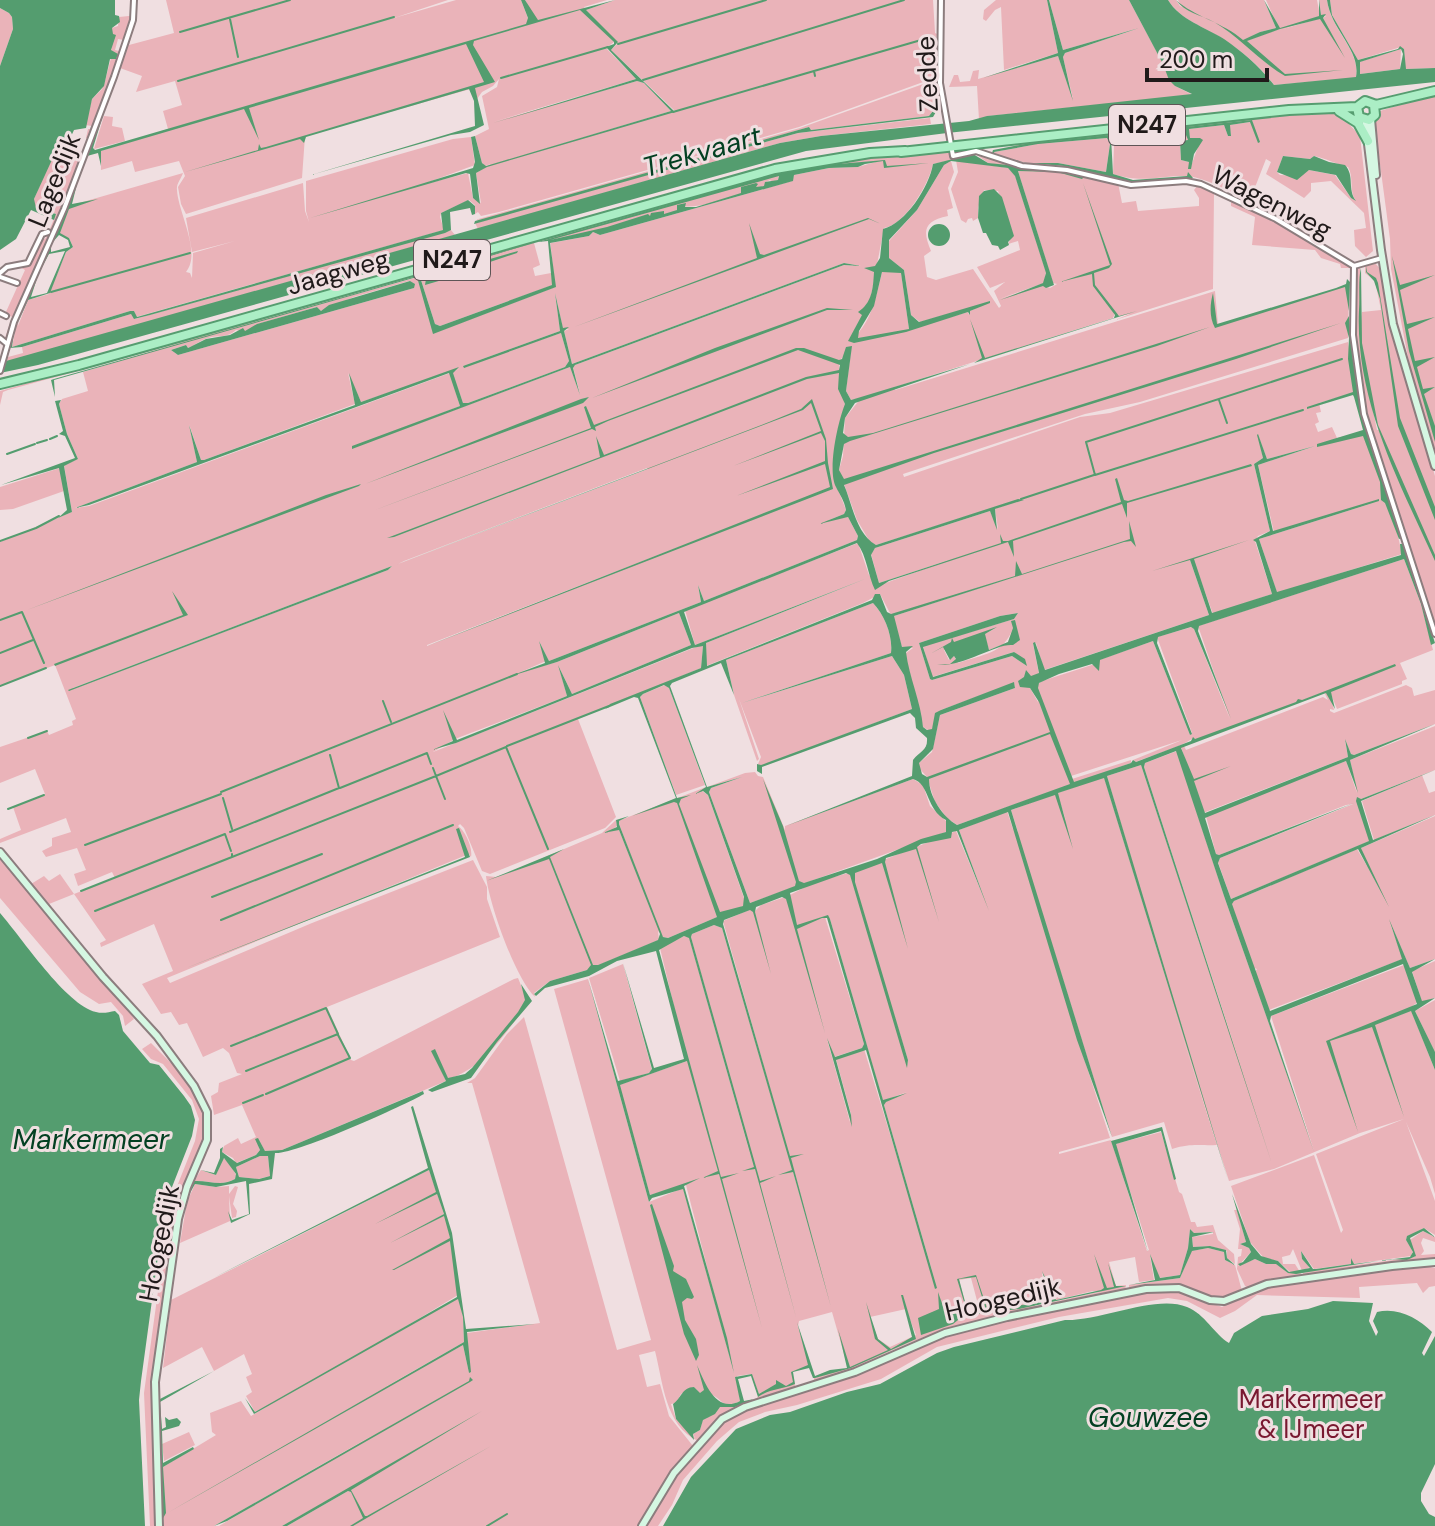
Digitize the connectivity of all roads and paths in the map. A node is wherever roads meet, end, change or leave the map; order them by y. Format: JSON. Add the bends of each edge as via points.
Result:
{"nodes":[{"id":1,"x":134,"y":0,"type":"edge"},
{"id":2,"x":941,"y":0,"type":"edge"},
{"id":3,"x":1435,"y":91,"type":"edge"},
{"id":4,"x":1328,"y":108,"type":"junction"},
{"id":5,"x":1357,"y":110,"type":"junction"},
{"id":6,"x":1339,"y":111,"type":"junction"},
{"id":7,"x":1372,"y":114,"type":"junction"},
{"id":8,"x":1368,"y":141,"type":"junction"},
{"id":9,"x":952,"y":151,"type":"junction"},
{"id":10,"x":48,"y":232,"type":"dead end"},
{"id":11,"x":1384,"y":258,"type":"junction"},
{"id":12,"x":1354,"y":266,"type":"junction"},
{"id":13,"x":0,"y":275,"type":"edge"},
{"id":14,"x":17,"y":283,"type":"dead end"},
{"id":15,"x":0,"y":338,"type":"edge"},
{"id":16,"x":6,"y":343,"type":"junction"},
{"id":17,"x":0,"y":371,"type":"edge"},
{"id":18,"x":0,"y":384,"type":"edge"},
{"id":19,"x":1435,"y":466,"type":"edge"},
{"id":20,"x":1435,"y":634,"type":"edge"},
{"id":21,"x":0,"y":852,"type":"edge"},
{"id":22,"x":1435,"y":1262,"type":"edge"},
{"id":23,"x":159,"y":1526,"type":"edge"},
{"id":24,"x":642,"y":1526,"type":"edge"}],
"edges":[{"from":1,"to":16,"type":"street","name":"Lagedijk","via":[[130,29],[90,142]]},
{"from":2,"to":9,"type":"street","name":"Zedde","via":[[940,83]]},
{"from":3,"to":7,"type":"main road","number":"N247"},
{"from":4,"to":5,"type":"main road","number":"N247"},
{"from":4,"to":6,"type":"main road","number":"N247"},
{"from":4,"to":9,"type":"main road","number":"N247","via":[[1032,137]]},
{"from":5,"to":6,"type":"main road","number":"N247"},
{"from":5,"to":7,"type":"main road"},
{"from":5,"to":7,"type":"main road","number":"N247","via":[[1365,101]]},
{"from":6,"to":8,"type":"main road","via":[[1358,123]]},
{"from":7,"to":8,"type":"street"},
{"from":7,"to":11,"type":"street"},
{"from":8,"to":11,"type":"street"},
{"from":9,"to":12,"type":"street","name":"Wagenweg","via":[[976,151],[1022,166],[1131,185],[1196,182],[1276,219]]},
{"from":9,"to":18,"type":"main road","name":"Jaagweg","number":"N247","via":[[863,155],[775,169]]},
{"from":10,"to":13,"type":"street","via":[[28,263],[7,267]]},
{"from":11,"to":12,"type":"street","name":"Wagenweg"},
{"from":11,"to":19,"type":"street","via":[[1400,345]]},
{"from":12,"to":20,"type":"street","via":[[1353,335],[1364,414]]},
{"from":13,"to":14,"type":"street"},
{"from":15,"to":16,"type":"street"},
{"from":16,"to":17,"type":"street","name":"Lagedijk"},
{"from":21,"to":23,"type":"street","name":"Hoogedijk","via":[[157,1036],[207,1112],[207,1140],[178,1219],[155,1382]]},
{"from":22,"to":24,"type":"street","name":"Hoogedijk","via":[[1267,1284],[1224,1301],[1179,1288],[1152,1288],[945,1333],[855,1372],[722,1419],[674,1473]]}]}
